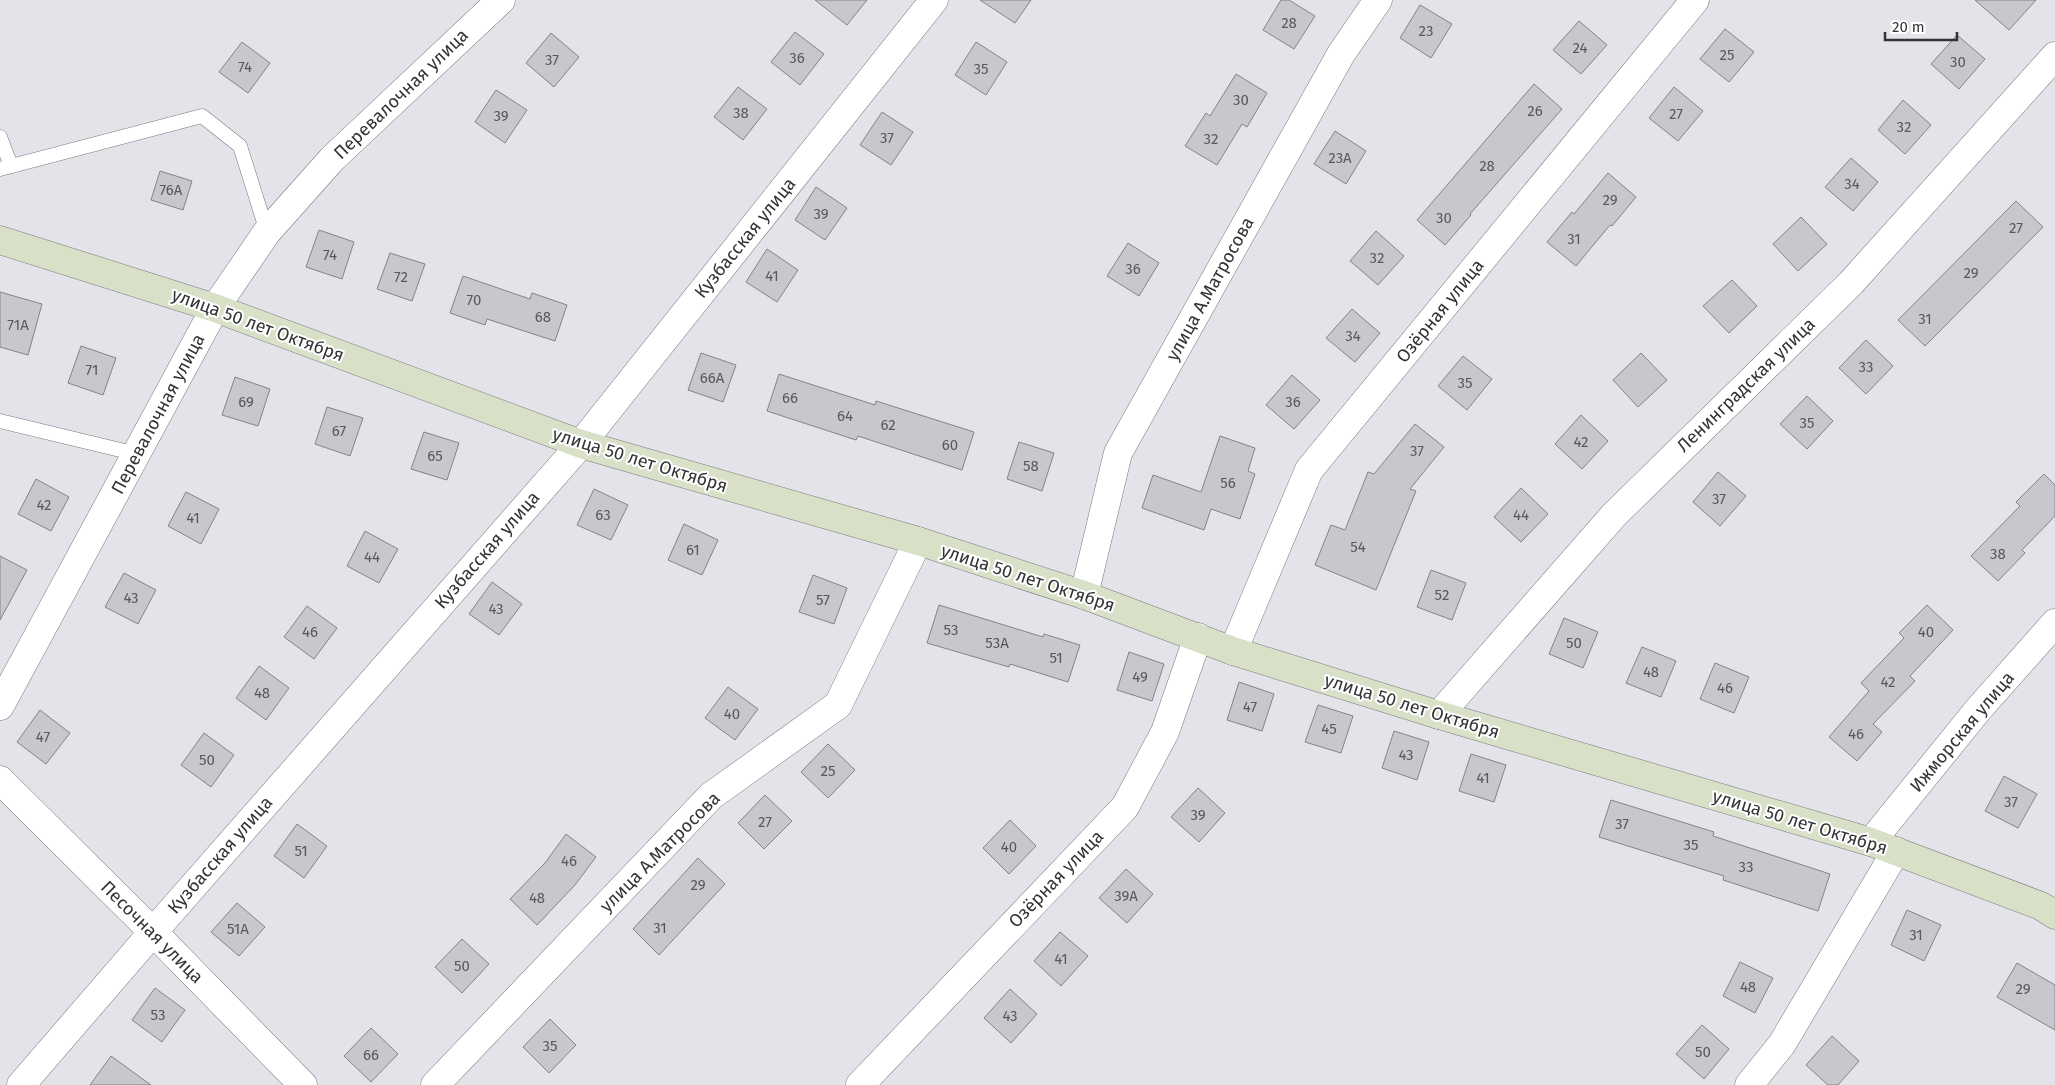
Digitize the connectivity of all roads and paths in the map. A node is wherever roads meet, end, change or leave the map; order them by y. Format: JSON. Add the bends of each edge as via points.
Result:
{"nodes":[{"id":1,"x":501,"y":0,"type":"edge"},
{"id":2,"x":934,"y":0,"type":"edge"},
{"id":3,"x":1378,"y":0,"type":"edge"},
{"id":4,"x":1695,"y":0,"type":"edge"},
{"id":5,"x":2055,"y":56,"type":"edge"},
{"id":6,"x":0,"y":137,"type":"edge"},
{"id":7,"x":5,"y":168,"type":"edge"},
{"id":8,"x":266,"y":232,"type":"junction"},
{"id":9,"x":0,"y":240,"type":"edge"},
{"id":10,"x":214,"y":308,"type":"junction"},
{"id":11,"x":0,"y":421,"type":"edge"},
{"id":12,"x":581,"y":444,"type":"junction"},
{"id":13,"x":137,"y":454,"type":"junction"},
{"id":14,"x":918,"y":541,"type":"junction"},
{"id":15,"x":1084,"y":595,"type":"junction"},
{"id":16,"x":2055,"y":623,"type":"edge"},
{"id":17,"x":1198,"y":637,"type":"junction"},
{"id":18,"x":1233,"y":651,"type":"junction"},
{"id":19,"x":0,"y":706,"type":"edge"},
{"id":20,"x":1439,"y":715,"type":"junction"},
{"id":21,"x":0,"y":780,"type":"edge"},
{"id":22,"x":1871,"y":842,"type":"junction"},
{"id":23,"x":1896,"y":851,"type":"junction"},
{"id":24,"x":2055,"y":915,"type":"edge"},
{"id":25,"x":153,"y":932,"type":"junction"},
{"id":26,"x":21,"y":1085,"type":"edge"},
{"id":27,"x":303,"y":1085,"type":"edge"},
{"id":28,"x":435,"y":1085,"type":"edge"},
{"id":29,"x":860,"y":1085,"type":"edge"},
{"id":30,"x":1749,"y":1085,"type":"edge"}],
"edges":[{"from":1,"to":8,"type":"street","name":"Перевалочная улица","via":[[332,159]]},
{"from":2,"to":12,"type":"street","name":"Кузбасская улица"},
{"from":3,"to":15,"type":"street","name":"улица А.Матросова","via":[[1341,54],[1118,453]]},
{"from":4,"to":18,"type":"street","name":"Озёрная улица","via":[[1309,470]]},
{"from":5,"to":20,"type":"street","name":"Ленинградская улица","via":[[1850,283],[1614,515]]},
{"from":6,"to":7,"type":"lane"},
{"from":7,"to":8,"type":"lane","via":[[202,116],[240,146]]},
{"from":8,"to":10,"type":"street","name":"Перевалочная улица"},
{"from":9,"to":10,"type":"main road","name":"улица 50 лет Октября"},
{"from":10,"to":12,"type":"main road","name":"улица 50 лет Октября"},
{"from":10,"to":13,"type":"street","name":"Перевалочная улица"},
{"from":11,"to":13,"type":"lane"},
{"from":12,"to":14,"type":"main road","name":"улица 50 лет Октября"},
{"from":12,"to":25,"type":"street","name":"Кузбасская улица"},
{"from":13,"to":19,"type":"street","name":"Перевалочная улица"},
{"from":14,"to":15,"type":"main road","name":"улица 50 лет Октября"},
{"from":14,"to":28,"type":"street","name":"улица А.Матросова","via":[[838,705],[711,796]]},
{"from":15,"to":17,"type":"main road","name":"улица 50 лет Октября"},
{"from":16,"to":22,"type":"street","name":"Ижморская улица","via":[[1977,711]]},
{"from":17,"to":18,"type":"main road","name":"улица 50 лет Октября"},
{"from":17,"to":29,"type":"street","name":"Озёрная улица","via":[[1165,732],[1125,806]]},
{"from":18,"to":20,"type":"main road","name":"улица 50 лет Октября"},
{"from":20,"to":22,"type":"main road","name":"улица 50 лет Октября"},
{"from":21,"to":25,"type":"street","name":"Песочная улица"},
{"from":22,"to":23,"type":"main road","name":"улица 50 лет Октября"},
{"from":23,"to":24,"type":"main road","name":"улица 50 лет Октября","via":[[2040,906]]},
{"from":23,"to":30,"type":"street","via":[[1782,1044]]},
{"from":25,"to":26,"type":"street","name":"Кузбасская улица"},
{"from":25,"to":27,"type":"street","name":"Песочная улица"}]}
